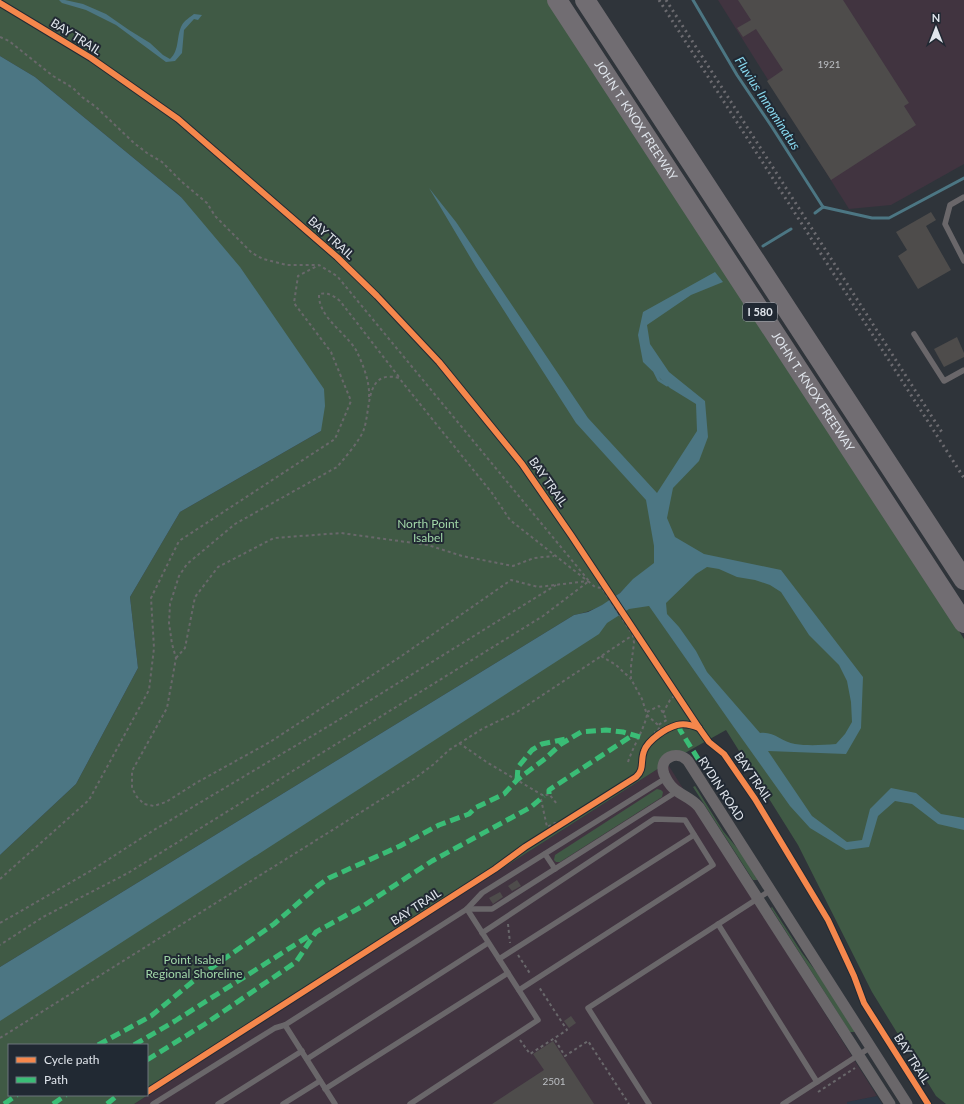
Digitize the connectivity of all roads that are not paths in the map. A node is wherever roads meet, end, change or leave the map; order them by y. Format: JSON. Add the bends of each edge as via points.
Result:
{"nodes":[{"id":1,"x":557,"y":0,"type":"edge"},
{"id":2,"x":585,"y":0,"type":"edge"},
{"id":3,"x":964,"y":197,"type":"edge"},
{"id":4,"x":964,"y":261,"type":"edge"},
{"id":5,"x":914,"y":334,"type":"dead end"},
{"id":6,"x":964,"y":370,"type":"edge"},
{"id":7,"x":964,"y":580,"type":"edge"},
{"id":8,"x":964,"y":623,"type":"edge"},
{"id":9,"x":666,"y":778,"type":"junction"},
{"id":10,"x":676,"y":792,"type":"junction"},
{"id":11,"x":694,"y":835,"type":"junction"},
{"id":12,"x":545,"y":854,"type":"junction"},
{"id":13,"x":555,"y":869,"type":"junction"},
{"id":14,"x":771,"y":890,"type":"junction"},
{"id":15,"x":758,"y":898,"type":"junction"},
{"id":16,"x":467,"y":909,"type":"junction"},
{"id":17,"x":718,"y":924,"type":"junction"},
{"id":18,"x":482,"y":933,"type":"junction"},
{"id":19,"x":488,"y":942,"type":"junction"},
{"id":20,"x":499,"y":959,"type":"junction"},
{"id":21,"x":508,"y":973,"type":"junction"},
{"id":22,"x":519,"y":990,"type":"junction"},
{"id":23,"x":285,"y":1025,"type":"junction"},
{"id":24,"x":871,"y":1047,"type":"junction"},
{"id":25,"x":302,"y":1051,"type":"junction"},
{"id":26,"x":858,"y":1056,"type":"junction"},
{"id":27,"x":307,"y":1060,"type":"junction"},
{"id":28,"x":320,"y":1081,"type":"junction"},
{"id":29,"x":817,"y":1082,"type":"junction"},
{"id":30,"x":325,"y":1089,"type":"junction"},
{"id":31,"x":153,"y":1104,"type":"edge"},
{"id":32,"x":218,"y":1104,"type":"edge"},
{"id":33,"x":283,"y":1104,"type":"edge"},
{"id":34,"x":335,"y":1104,"type":"edge"},
{"id":35,"x":410,"y":1104,"type":"edge"},
{"id":36,"x":649,"y":1104,"type":"edge"},
{"id":37,"x":783,"y":1104,"type":"edge"},
{"id":38,"x":890,"y":1104,"type":"edge"},
{"id":39,"x":907,"y":1104,"type":"edge"}],
"edges":[{"from":1,"to":8,"type":"highway","name":"JOHN T. KNOX FREEWAY","number":"I 580"},
{"from":2,"to":7,"type":"highway","name":"JOHN T. KNOX FREEWAY","number":"I 580"},
{"from":3,"to":4,"type":"lane","via":[[950,205],[945,224]]},
{"from":5,"to":6,"type":"lane","via":[[944,381]]},
{"from":9,"to":10,"type":"street"},
{"from":9,"to":12,"type":"lane"},
{"from":9,"to":14,"type":"street","name":"RYDIN ROAD","via":[[663,768],[667,759],[676,755],[686,759]]},
{"from":10,"to":13,"type":"lane"},
{"from":10,"to":15,"type":"street","via":[[696,803]]},
{"from":11,"to":18,"type":"lane","via":[[685,820],[654,819]]},
{"from":11,"to":20,"type":"lane"},
{"from":11,"to":22,"type":"lane","via":[[713,865]]},
{"from":12,"to":13,"type":"lane"},
{"from":12,"to":16,"type":"lane","via":[[482,893]]},
{"from":13,"to":16,"type":"lane","via":[[492,909]]},
{"from":14,"to":15,"type":"lane"},
{"from":14,"to":24,"type":"street","name":"RYDIN ROAD"},
{"from":15,"to":17,"type":"lane"},
{"from":15,"to":26,"type":"street"},
{"from":16,"to":18,"type":"lane"},
{"from":16,"to":23,"type":"lane"},
{"from":17,"to":29,"type":"lane"},
{"from":17,"to":36,"type":"lane","via":[[588,1008]]},
{"from":18,"to":19,"type":"lane"},
{"from":19,"to":20,"type":"lane"},
{"from":19,"to":27,"type":"lane"},
{"from":20,"to":21,"type":"lane"},
{"from":21,"to":22,"type":"lane"},
{"from":21,"to":30,"type":"lane"},
{"from":22,"to":35,"type":"lane","via":[[538,1020]]},
{"from":23,"to":25,"type":"lane"},
{"from":23,"to":31,"type":"lane","via":[[275,1028]]},
{"from":24,"to":26,"type":"lane"},
{"from":24,"to":39,"type":"street","name":"RYDIN ROAD"},
{"from":25,"to":27,"type":"lane"},
{"from":25,"to":32,"type":"lane"},
{"from":26,"to":29,"type":"lane"},
{"from":26,"to":38,"type":"street"},
{"from":27,"to":28,"type":"lane"},
{"from":28,"to":30,"type":"lane"},
{"from":28,"to":33,"type":"lane"},
{"from":29,"to":37,"type":"lane"},
{"from":30,"to":34,"type":"lane"}]}
